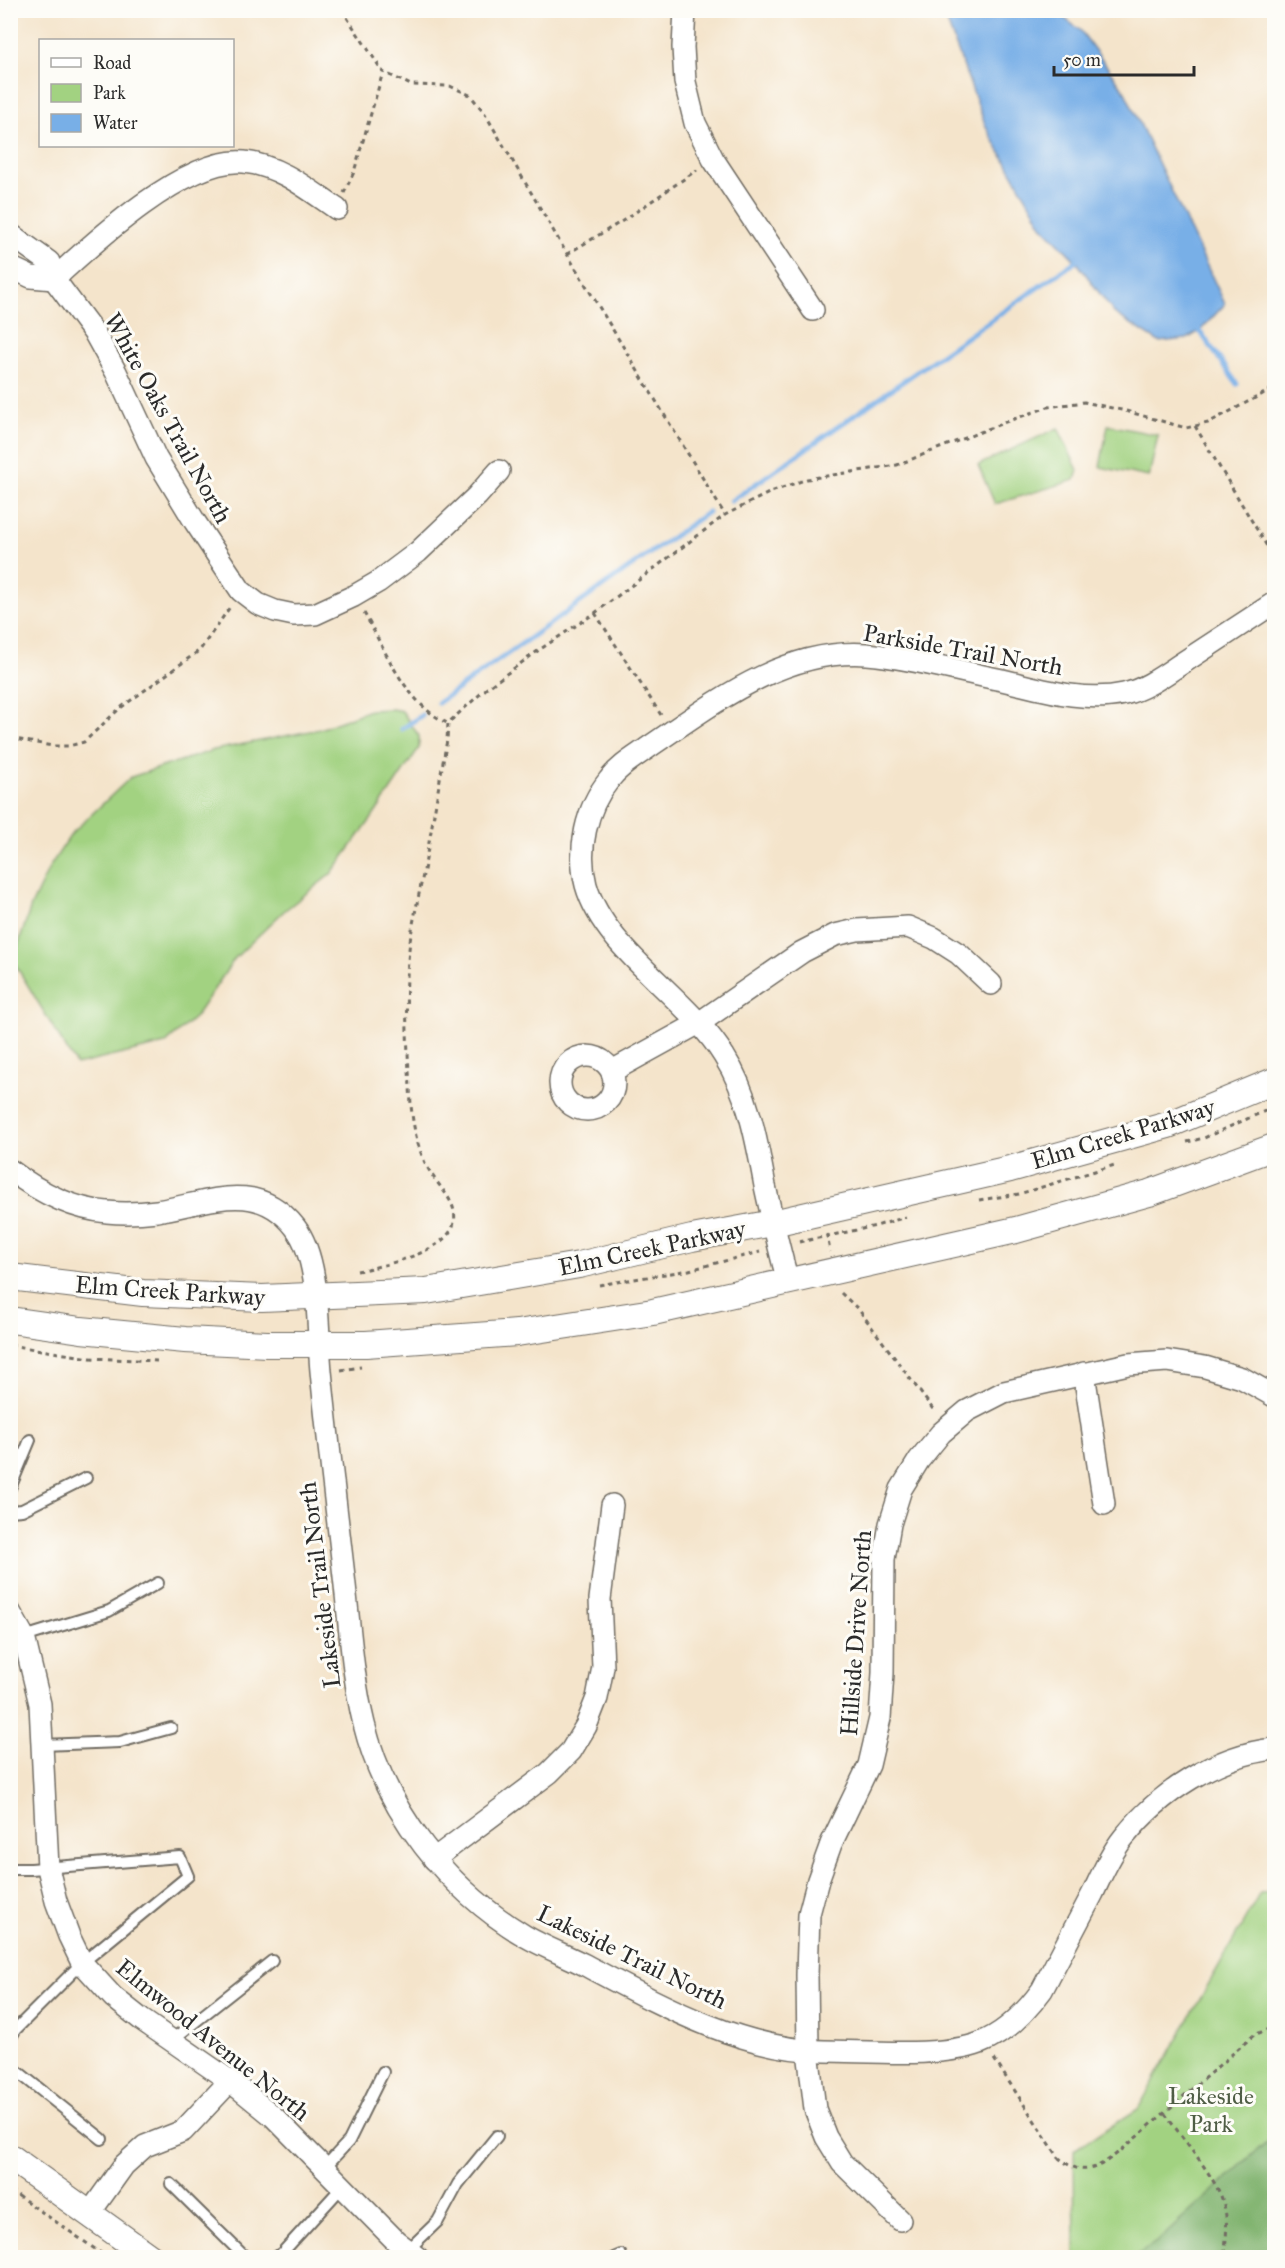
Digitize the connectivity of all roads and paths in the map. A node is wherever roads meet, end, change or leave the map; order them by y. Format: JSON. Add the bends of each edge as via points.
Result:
{"nodes":[{"id":1,"x":342,"y":10,"type":"edge"},
{"id":2,"x":685,"y":10,"type":"edge"},
{"id":3,"x":383,"y":72,"type":"junction"},
{"id":4,"x":713,"y":159,"type":"junction"},
{"id":5,"x":337,"y":209,"type":"joint"},
{"id":6,"x":10,"y":234,"type":"edge"},
{"id":7,"x":567,"y":254,"type":"junction"},
{"id":8,"x":10,"y":267,"type":"edge"},
{"id":9,"x":54,"y":279,"type":"junction"},
{"id":10,"x":813,"y":310,"type":"dead end"},
{"id":11,"x":1195,"y":426,"type":"dead end"},
{"id":12,"x":499,"y":471,"type":"dead end"},
{"id":13,"x":724,"y":515,"type":"dead end"},
{"id":14,"x":1275,"y":558,"type":"edge"},
{"id":15,"x":241,"y":591,"type":"junction"},
{"id":16,"x":354,"y":596,"type":"junction"},
{"id":17,"x":1275,"y":603,"type":"edge"},
{"id":18,"x":596,"y":613,"type":"dead end"},
{"id":19,"x":448,"y":723,"type":"dead end"},
{"id":20,"x":672,"y":731,"type":"junction"},
{"id":21,"x":10,"y":738,"type":"edge"},
{"id":22,"x":991,"y":984,"type":"dead end"},
{"id":23,"x":699,"y":1023,"type":"junction"},
{"id":24,"x":612,"y":1071,"type":"dead end"},
{"id":25,"x":1275,"y":1081,"type":"edge"},
{"id":26,"x":1275,"y":1147,"type":"edge"},
{"id":27,"x":10,"y":1170,"type":"edge"},
{"id":28,"x":773,"y":1223,"type":"junction"},
{"id":29,"x":827,"y":1236,"type":"dead end"},
{"id":30,"x":834,"y":1271,"type":"junction"},
{"id":31,"x":10,"y":1277,"type":"edge"},
{"id":32,"x":788,"y":1281,"type":"junction"},
{"id":33,"x":315,"y":1296,"type":"junction"},
{"id":34,"x":10,"y":1320,"type":"edge"},
{"id":35,"x":320,"y":1345,"type":"junction"},
{"id":36,"x":1084,"y":1373,"type":"junction"},
{"id":37,"x":1275,"y":1396,"type":"edge"},
{"id":38,"x":947,"y":1428,"type":"junction"},
{"id":39,"x":30,"y":1440,"type":"dead end"},
{"id":40,"x":86,"y":1478,"type":"dead end"},
{"id":41,"x":10,"y":1488,"type":"edge"},
{"id":42,"x":1104,"y":1504,"type":"dead end"},
{"id":43,"x":612,"y":1505,"type":"dead end"},
{"id":44,"x":10,"y":1511,"type":"edge"},
{"id":45,"x":158,"y":1583,"type":"dead end"},
{"id":46,"x":10,"y":1612,"type":"edge"},
{"id":47,"x":24,"y":1637,"type":"junction"},
{"id":48,"x":171,"y":1728,"type":"dead end"},
{"id":49,"x":42,"y":1745,"type":"junction"},
{"id":50,"x":1275,"y":1749,"type":"edge"},
{"id":51,"x":434,"y":1859,"type":"junction"},
{"id":52,"x":48,"y":1868,"type":"junction"},
{"id":53,"x":10,"y":1869,"type":"edge"},
{"id":54,"x":272,"y":1960,"type":"dead end"},
{"id":55,"x":82,"y":1963,"type":"junction"},
{"id":56,"x":1275,"y":2030,"type":"edge"},
{"id":57,"x":10,"y":2038,"type":"edge"},
{"id":58,"x":172,"y":2040,"type":"junction"},
{"id":59,"x":983,"y":2042,"type":"junction"},
{"id":60,"x":808,"y":2051,"type":"junction"},
{"id":61,"x":10,"y":2063,"type":"edge"},
{"id":62,"x":383,"y":2072,"type":"dead end"},
{"id":63,"x":230,"y":2081,"type":"junction"},
{"id":64,"x":1165,"y":2114,"type":"junction"},
{"id":65,"x":497,"y":2136,"type":"dead end"},
{"id":66,"x":102,"y":2139,"type":"dead end"},
{"id":67,"x":10,"y":2157,"type":"edge"},
{"id":68,"x":324,"y":2168,"type":"junction"},
{"id":69,"x":171,"y":2184,"type":"dead end"},
{"id":70,"x":342,"y":2187,"type":"junction"},
{"id":71,"x":10,"y":2190,"type":"edge"},
{"id":72,"x":89,"y":2214,"type":"junction"},
{"id":73,"x":900,"y":2220,"type":"dead end"},
{"id":74,"x":413,"y":2254,"type":"edge"},
{"id":75,"x":108,"y":2258,"type":"edge"},
{"id":76,"x":151,"y":2258,"type":"edge"},
{"id":77,"x":246,"y":2258,"type":"edge"},
{"id":78,"x":275,"y":2258,"type":"edge"},
{"id":79,"x":1224,"y":2258,"type":"edge"}],
"edges":[{"from":1,"to":3,"type":"path"},
{"from":2,"to":4,"type":"street","via":[[685,82],[695,123]]},
{"from":3,"to":5,"type":"path","via":[[354,172]]},
{"from":3,"to":7,"type":"path","via":[[411,86],[450,86],[470,95],[484,112]]},
{"from":4,"to":7,"type":"path"},
{"from":4,"to":10,"type":"street"},
{"from":5,"to":9,"type":"street","via":[[297,181],[264,166],[243,162],[220,164],[199,171],[114,225]]},
{"from":6,"to":9,"type":"street","name":"White Oaks Trail North","via":[[49,262]]},
{"from":7,"to":13,"type":"path"},
{"from":8,"to":9,"type":"street","via":[[31,277]]},
{"from":9,"to":15,"type":"street","name":"White Oaks Trail North","via":[[94,334],[156,458]]},
{"from":11,"to":14,"type":"path"},
{"from":12,"to":16,"type":"street","name":"White Oaks Trail North","via":[[418,552]]},
{"from":15,"to":16,"type":"street","name":"White Oaks Trail North","via":[[275,612],[294,615],[315,614]]},
{"from":15,"to":21,"type":"path","via":[[200,650],[119,709],[84,742],[52,746]]},
{"from":16,"to":19,"type":"path","via":[[407,687],[436,718]]},
{"from":17,"to":20,"type":"street","name":"Parkside Trail North","via":[[1156,680],[1126,694],[1067,694],[903,660],[865,654],[827,656],[790,664],[756,679]]},
{"from":18,"to":20,"type":"path"},
{"from":20,"to":23,"type":"street","name":"Parkside Trail North","via":[[609,780],[585,828],[581,858],[595,910],[614,936]]},
{"from":22,"to":23,"type":"street","via":[[958,954],[908,927],[857,930],[835,935],[802,952]]},
{"from":23,"to":24,"type":"street"},
{"from":23,"to":28,"type":"street","name":"Parkside Trail North","via":[[724,1056],[743,1095]]},
{"from":25,"to":28,"type":"street","name":"Elm Creek Parkway","via":[[1168,1125],[1010,1168]]},
{"from":26,"to":30,"type":"street","name":"Elm Creek Parkway","via":[[1149,1193],[1016,1230]]},
{"from":27,"to":33,"type":"street","name":"Lakeside Trail North","via":[[54,1198],[104,1212],[159,1211],[239,1196],[264,1203],[285,1216],[304,1242]]},
{"from":28,"to":32,"type":"street","name":"Parkside Trail North"},
{"from":28,"to":33,"type":"street","name":"Elm Creek Parkway","via":[[579,1265],[426,1291]]},
{"from":29,"to":30,"type":"path"},
{"from":30,"to":32,"type":"street","name":"Elm Creek Parkway"},
{"from":30,"to":38,"type":"path","via":[[841,1293],[859,1310]]},
{"from":31,"to":33,"type":"street","name":"Elm Creek Parkway","via":[[143,1293]]},
{"from":32,"to":35,"type":"street","name":"Elm Creek Parkway","via":[[653,1312],[517,1333]]},
{"from":33,"to":35,"type":"street","name":"Lakeside Trail North"},
{"from":34,"to":35,"type":"street","name":"Elm Creek Parkway","via":[[184,1340]]},
{"from":35,"to":51,"type":"street","name":"Lakeside Trail North","via":[[354,1669],[364,1725],[380,1772],[406,1820]]},
{"from":36,"to":37,"type":"street","name":"Hillside Drive North","via":[[1128,1364],[1167,1362],[1205,1367],[1242,1378]]},
{"from":36,"to":38,"type":"street","name":"Hillside Drive North","via":[[1004,1392],[967,1411]]},
{"from":36,"to":42,"type":"street"},
{"from":38,"to":60,"type":"street","name":"Hillside Drive North","via":[[919,1460],[901,1490],[890,1524],[884,1559],[880,1718],[869,1766],[831,1844],[809,1914]]},
{"from":39,"to":41,"type":"lane"},
{"from":40,"to":44,"type":"lane","via":[[22,1510]]},
{"from":43,"to":51,"type":"street","via":[[600,1599],[603,1667],[586,1726],[571,1751],[549,1773]]},
{"from":45,"to":47,"type":"lane","via":[[109,1611]]},
{"from":46,"to":47,"type":"street","name":"Elmwood Avenue North"},
{"from":47,"to":49,"type":"street","name":"Elmwood Avenue North","via":[[39,1704]]},
{"from":48,"to":49,"type":"lane","via":[[120,1742]]},
{"from":49,"to":52,"type":"street","name":"Elmwood Avenue North"},
{"from":50,"to":59,"type":"street","name":"Lakeside Trail North","via":[[1218,1764],[1150,1809],[1123,1838],[1042,1990],[1015,2021]]},
{"from":51,"to":60,"type":"street","name":"Lakeside Trail North","via":[[470,1895],[527,1937],[694,2020],[747,2038]]},
{"from":52,"to":53,"type":"lane"},
{"from":52,"to":55,"type":"street","name":"Elmwood Avenue North","via":[[63,1919]]},
{"from":52,"to":55,"type":"lane","via":[[180,1857],[188,1876]]},
{"from":54,"to":58,"type":"lane"},
{"from":55,"to":57,"type":"lane"},
{"from":55,"to":58,"type":"street","name":"Elmwood Avenue North","via":[[113,1997]]},
{"from":56,"to":64,"type":"path","via":[[1254,2035]]},
{"from":58,"to":63,"type":"street","name":"Elmwood Avenue North"},
{"from":59,"to":60,"type":"street","name":"Lakeside Trail North","via":[[942,2051]]},
{"from":59,"to":64,"type":"path","via":[[1068,2166],[1090,2169],[1106,2162]]},
{"from":60,"to":73,"type":"street","name":"Hillside Drive North","via":[[815,2109],[826,2137],[842,2163]]},
{"from":61,"to":66,"type":"lane"},
{"from":62,"to":68,"type":"lane","via":[[349,2141]]},
{"from":63,"to":68,"type":"street","name":"Elmwood Avenue North","via":[[273,2116]]},
{"from":63,"to":72,"type":"street","via":[[183,2131],[145,2146],[131,2158]]},
{"from":64,"to":79,"type":"path","via":[[1224,2203]]},
{"from":65,"to":74,"type":"lane","via":[[458,2184],[438,2221]]},
{"from":67,"to":72,"type":"street"},
{"from":68,"to":70,"type":"street","name":"Elmwood Avenue North"},
{"from":69,"to":77,"type":"lane"},
{"from":70,"to":74,"type":"street","name":"Elmwood Avenue North"},
{"from":70,"to":78,"type":"lane"},
{"from":71,"to":75,"type":"path"},
{"from":72,"to":76,"type":"street"}]}
